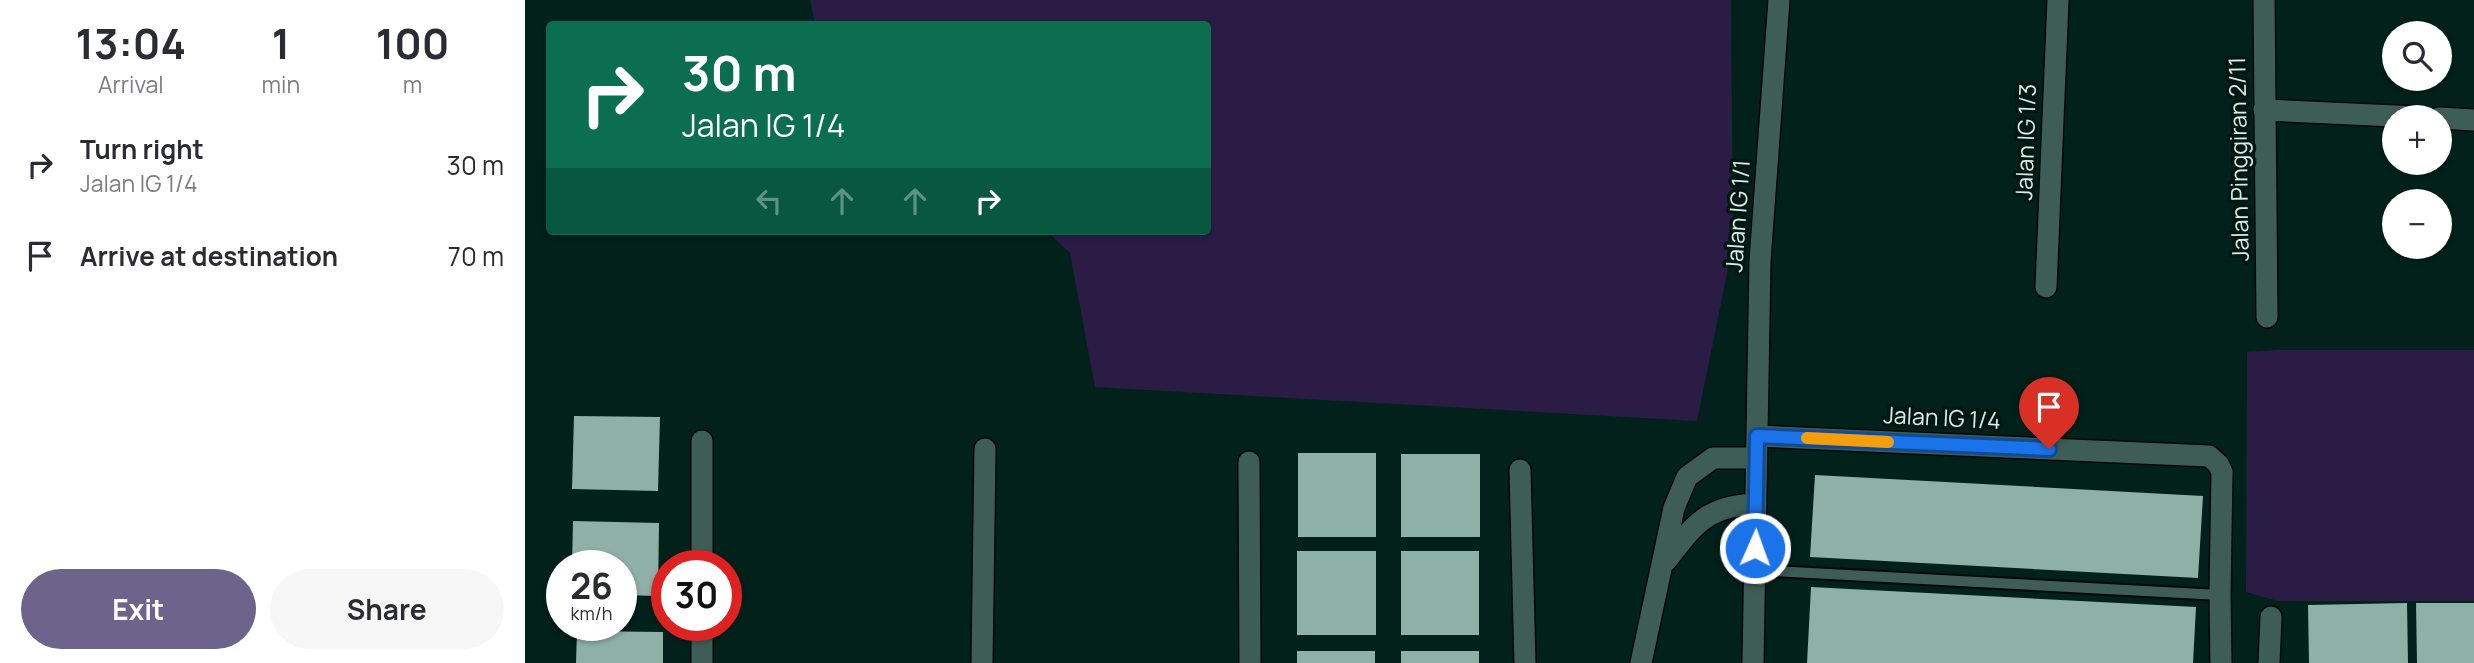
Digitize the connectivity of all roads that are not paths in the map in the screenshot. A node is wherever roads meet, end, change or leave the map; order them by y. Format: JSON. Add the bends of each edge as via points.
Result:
{"nodes":[{"id":1,"x":1779,"y":0,"type":"edge"},
{"id":2,"x":2059,"y":0,"type":"edge"},
{"id":3,"x":2264,"y":0,"type":"edge"},
{"id":4,"x":2264,"y":110,"type":"junction"},
{"id":5,"x":2382,"y":115,"type":"edge"},
{"id":6,"x":2452,"y":119,"type":"edge"},
{"id":7,"x":2474,"y":120,"type":"edge"},
{"id":8,"x":2046,"y":287,"type":"dead end"},
{"id":9,"x":2267,"y":317,"type":"dead end"},
{"id":10,"x":1757,"y":436,"type":"junction"},
{"id":11,"x":702,"y":441,"type":"dead end"},
{"id":12,"x":985,"y":449,"type":"dead end"},
{"id":13,"x":1756,"y":458,"type":"junction"},
{"id":14,"x":1249,"y":462,"type":"dead end"},
{"id":15,"x":1520,"y":470,"type":"dead end"},
{"id":16,"x":1756,"y":504,"type":"junction"},
{"id":17,"x":702,"y":550,"type":"edge"},
{"id":18,"x":1662,"y":565,"type":"junction"},
{"id":19,"x":1754,"y":570,"type":"junction"},
{"id":20,"x":2220,"y":595,"type":"junction"},
{"id":21,"x":2271,"y":617,"type":"dead end"},
{"id":22,"x":702,"y":641,"type":"edge"},
{"id":23,"x":702,"y":663,"type":"edge"},
{"id":24,"x":982,"y":663,"type":"edge"},
{"id":25,"x":1251,"y":663,"type":"edge"},
{"id":26,"x":1525,"y":663,"type":"edge"},
{"id":27,"x":1641,"y":663,"type":"edge"},
{"id":28,"x":1753,"y":663,"type":"edge"},
{"id":29,"x":2221,"y":663,"type":"edge"},
{"id":30,"x":2269,"y":663,"type":"edge"}],
"edges":[{"from":1,"to":10,"type":"street","name":"Jalan IG 1/1","via":[[1760,261]]},
{"from":2,"to":8,"type":"street","name":"Jalan IG 1/3"},
{"from":3,"to":4,"type":"street","name":"Jalan Pinggiran 2/11"},
{"from":4,"to":5,"type":"street"},
{"from":4,"to":9,"type":"street","name":"Jalan Pinggiran 2/11"},
{"from":6,"to":7,"type":"street"},
{"from":10,"to":13,"type":"street","name":"Jalan IG 1/1"},
{"from":10,"to":20,"type":"street","name":"Jalan IG 1/4","via":[[2209,456],[2222,472]]},
{"from":11,"to":17,"type":"street"},
{"from":12,"to":24,"type":"street"},
{"from":13,"to":16,"type":"street","name":"Jalan IG 1/1"},
{"from":13,"to":18,"type":"street","via":[[1713,458],[1687,477],[1674,508]]},
{"from":14,"to":25,"type":"street"},
{"from":15,"to":26,"type":"street"},
{"from":16,"to":18,"type":"street","via":[[1731,505],[1713,512],[1691,529]]},
{"from":16,"to":19,"type":"street","name":"Jalan IG 1/1"},
{"from":18,"to":27,"type":"street"},
{"from":19,"to":20,"type":"lane"},
{"from":19,"to":28,"type":"street","name":"Jalan IG 1/1"},
{"from":20,"to":29,"type":"street"},
{"from":21,"to":30,"type":"street"},
{"from":22,"to":23,"type":"street"}]}
